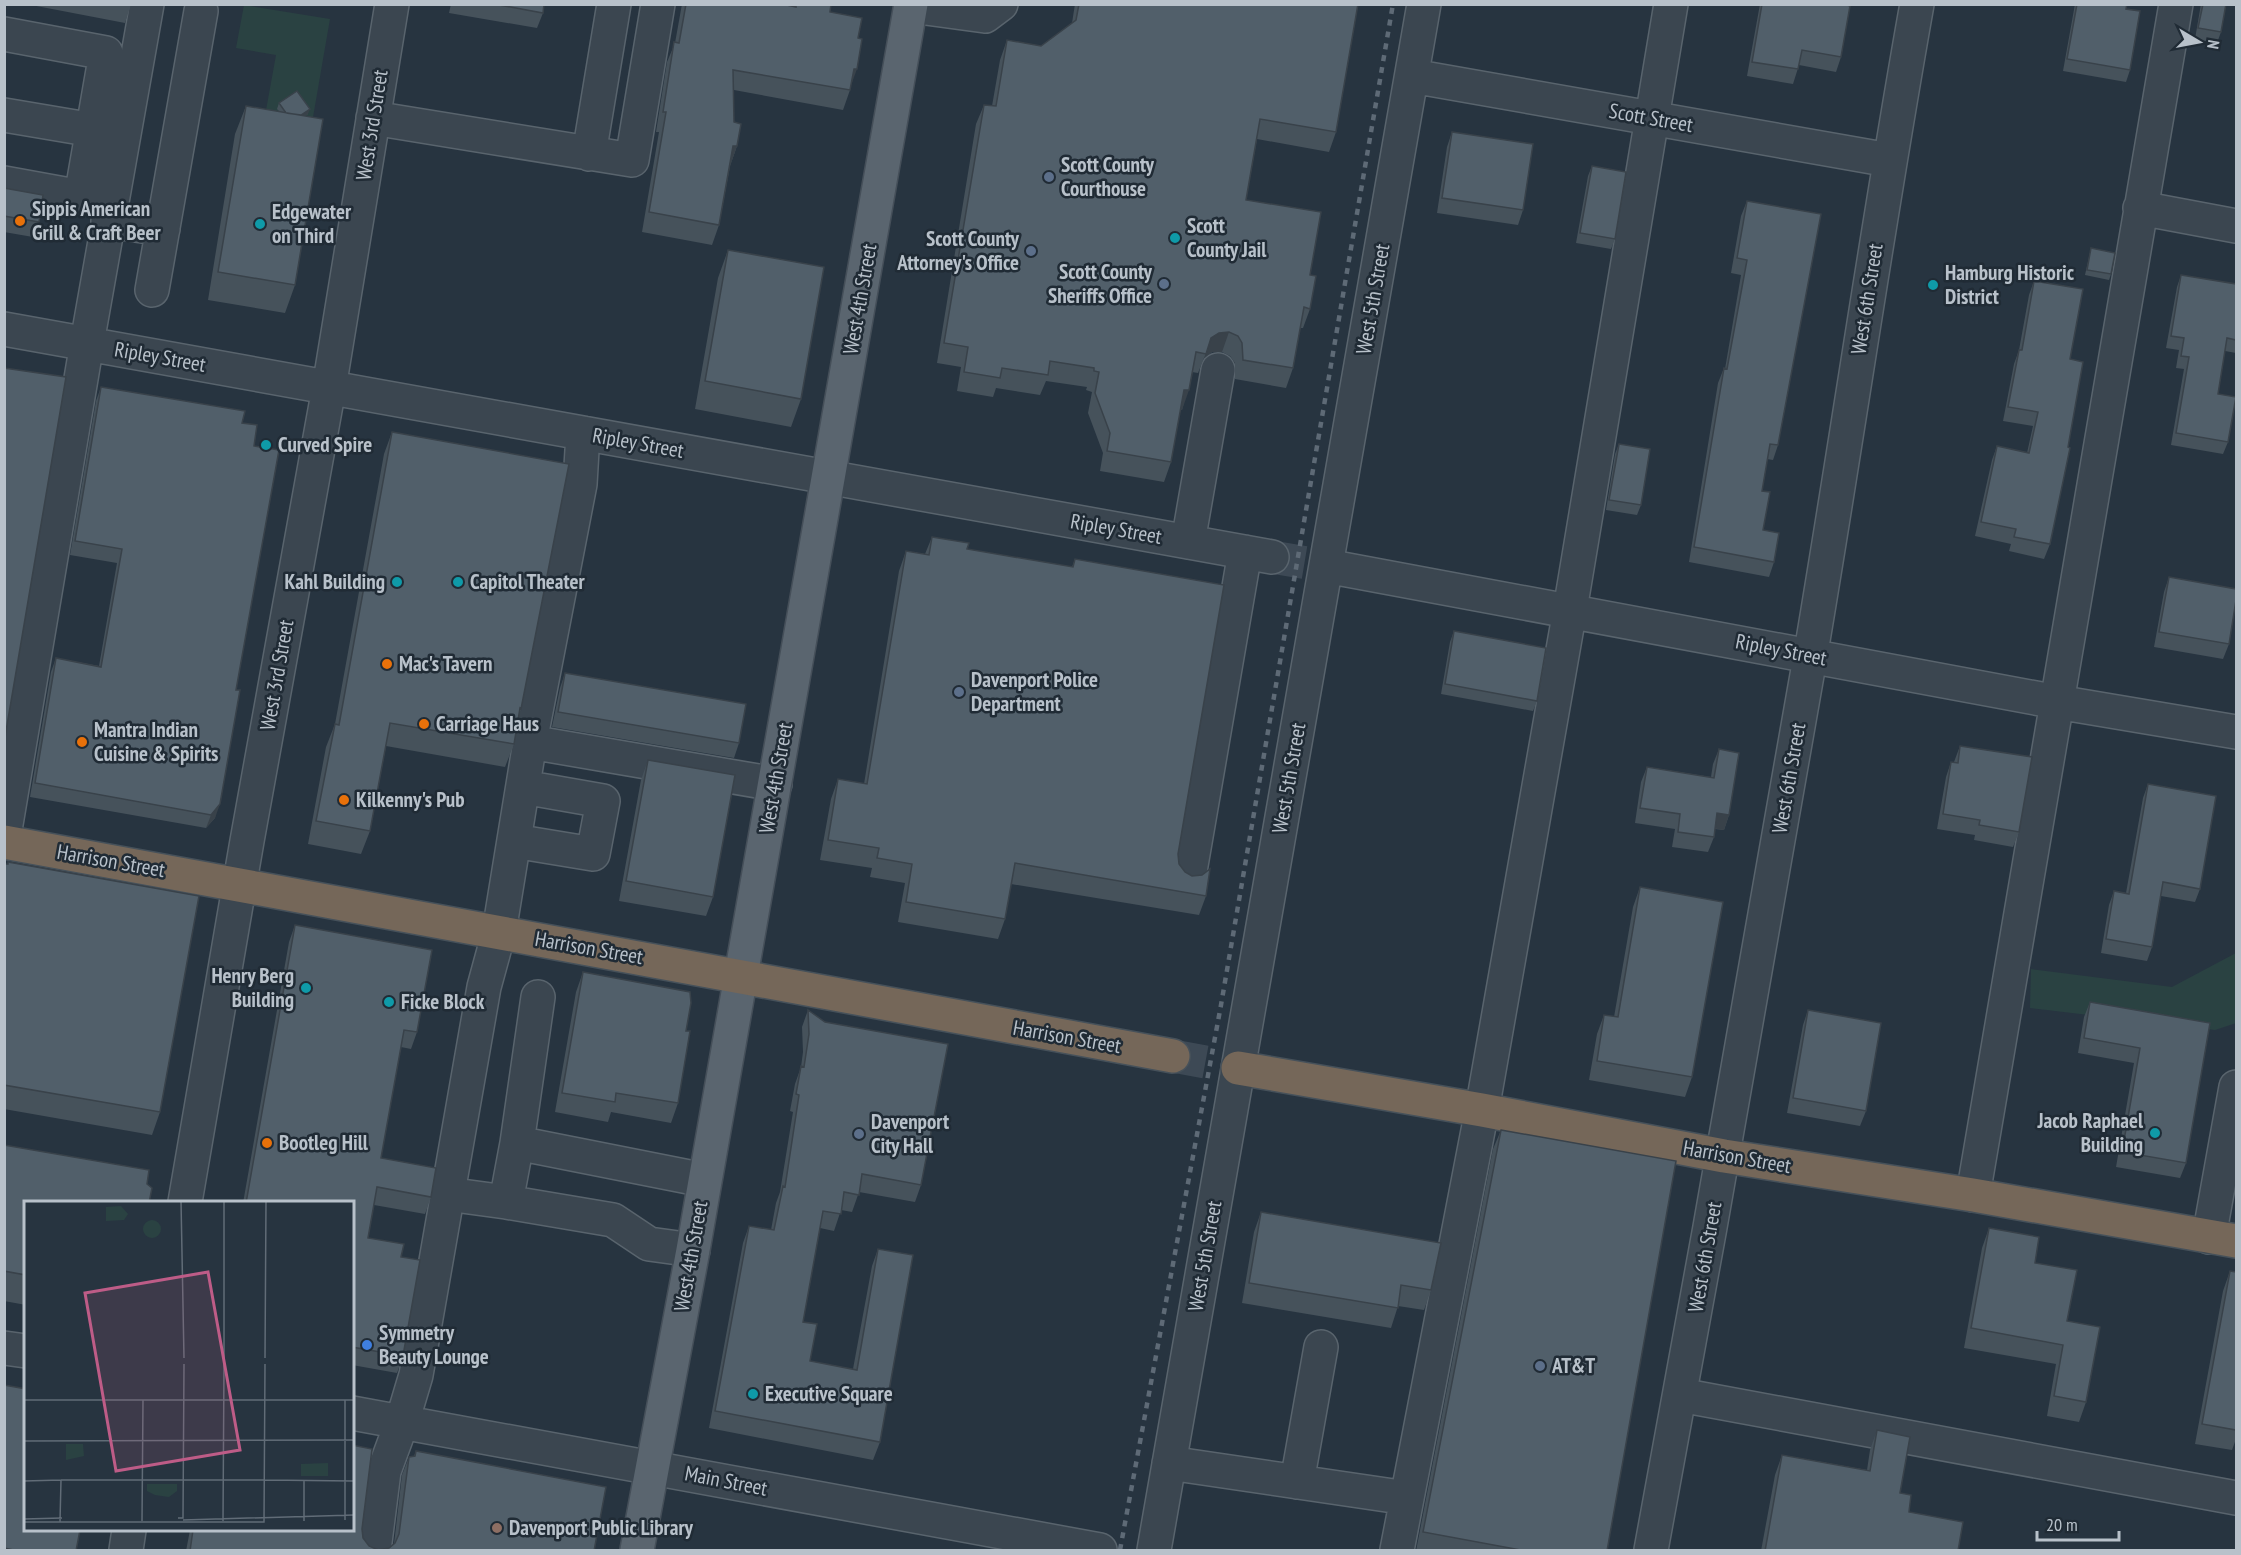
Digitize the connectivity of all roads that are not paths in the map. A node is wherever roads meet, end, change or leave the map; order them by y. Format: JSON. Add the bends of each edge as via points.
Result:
{"nodes":[{"id":1,"x":147,"y":4,"type":"edge"},
{"id":2,"x":392,"y":4,"type":"edge"},
{"id":3,"x":615,"y":4,"type":"edge"},
{"id":4,"x":658,"y":4,"type":"edge"},
{"id":5,"x":1001,"y":4,"type":"edge"},
{"id":6,"x":1424,"y":4,"type":"edge"},
{"id":7,"x":1671,"y":4,"type":"edge"},
{"id":8,"x":1917,"y":4,"type":"edge"},
{"id":9,"x":2176,"y":4,"type":"edge"},
{"id":10,"x":911,"y":5,"type":"edge"},
{"id":11,"x":201,"y":11,"type":"dead end"},
{"id":12,"x":4,"y":34,"type":"edge"},
{"id":13,"x":1412,"y":76,"type":"junction"},
{"id":14,"x":4,"y":115,"type":"edge"},
{"id":15,"x":373,"y":118,"type":"junction"},
{"id":16,"x":1652,"y":118,"type":"junction"},
{"id":17,"x":93,"y":130,"type":"junction"},
{"id":18,"x":589,"y":153,"type":"junction"},
{"id":19,"x":1889,"y":160,"type":"junction"},
{"id":20,"x":4,"y":183,"type":"edge"},
{"id":21,"x":2140,"y":208,"type":"junction"},
{"id":22,"x":108,"y":221,"type":"junction"},
{"id":23,"x":2236,"y":226,"type":"edge"},
{"id":24,"x":163,"y":229,"type":"junction"},
{"id":25,"x":152,"y":290,"type":"dead end"},
{"id":26,"x":4,"y":329,"type":"edge"},
{"id":27,"x":87,"y":344,"type":"junction"},
{"id":28,"x":1218,"y":370,"type":"dead end"},
{"id":29,"x":329,"y":388,"type":"junction"},
{"id":30,"x":582,"y":433,"type":"junction"},
{"id":31,"x":828,"y":478,"type":"junction"},
{"id":32,"x":1188,"y":542,"type":"junction"},
{"id":33,"x":1326,"y":566,"type":"junction"},
{"id":34,"x":1570,"y":610,"type":"junction"},
{"id":35,"x":1810,"y":655,"type":"junction"},
{"id":36,"x":2057,"y":702,"type":"junction"},
{"id":37,"x":2236,"y":732,"type":"edge"},
{"id":38,"x":530,"y":742,"type":"junction"},
{"id":39,"x":775,"y":784,"type":"junction"},
{"id":40,"x":523,"y":788,"type":"junction"},
{"id":41,"x":4,"y":836,"type":"edge"},
{"id":42,"x":514,"y":841,"type":"junction"},
{"id":43,"x":4,"y":842,"type":"edge"},
{"id":44,"x":1190,"y":877,"type":"edge"},
{"id":45,"x":240,"y":885,"type":"junction"},
{"id":46,"x":499,"y":932,"type":"junction"},
{"id":47,"x":741,"y":976,"type":"junction"},
{"id":48,"x":538,"y":997,"type":"dead end"},
{"id":49,"x":1173,"y":1056,"type":"tunnel mouth"},
{"id":50,"x":1238,"y":1068,"type":"junction"},
{"id":51,"x":2236,"y":1087,"type":"edge"},
{"id":52,"x":1482,"y":1110,"type":"junction"},
{"id":53,"x":518,"y":1143,"type":"junction"},
{"id":54,"x":1724,"y":1156,"type":"junction"},
{"id":55,"x":704,"y":1180,"type":"junction"},
{"id":56,"x":447,"y":1194,"type":"junction"},
{"id":57,"x":1973,"y":1194,"type":"junction"},
{"id":58,"x":185,"y":1201,"type":"edge"},
{"id":59,"x":506,"y":1202,"type":"junction"},
{"id":60,"x":2223,"y":1239,"type":"edge"},
{"id":61,"x":693,"y":1250,"type":"junction"},
{"id":62,"x":1321,"y":1347,"type":"dead end"},
{"id":63,"x":4,"y":1348,"type":"edge"},
{"id":64,"x":24,"y":1352,"type":"edge"},
{"id":65,"x":1680,"y":1395,"type":"junction"},
{"id":66,"x":354,"y":1413,"type":"edge"},
{"id":67,"x":402,"y":1422,"type":"junction"},
{"id":68,"x":1169,"y":1463,"type":"junction"},
{"id":69,"x":653,"y":1468,"type":"junction"},
{"id":70,"x":1297,"y":1482,"type":"junction"},
{"id":71,"x":1407,"y":1498,"type":"junction"},
{"id":72,"x":2236,"y":1498,"type":"edge"},
{"id":73,"x":129,"y":1531,"type":"edge"},
{"id":74,"x":126,"y":1551,"type":"edge"},
{"id":75,"x":374,"y":1551,"type":"edge"},
{"id":76,"x":637,"y":1551,"type":"edge"},
{"id":77,"x":1100,"y":1551,"type":"edge"},
{"id":78,"x":1154,"y":1551,"type":"edge"},
{"id":79,"x":1397,"y":1551,"type":"edge"},
{"id":80,"x":1651,"y":1551,"type":"edge"}],
"edges":[{"from":1,"to":22,"type":"street"},
{"from":2,"to":15,"type":"street","name":"West 3rd Street"},
{"from":3,"to":18,"type":"street"},
{"from":4,"to":18,"type":"street","via":[[632,160]]},
{"from":5,"to":10,"type":"street","via":[[985,16]]},
{"from":6,"to":13,"type":"street","name":"West 5th Street"},
{"from":7,"to":16,"type":"street"},
{"from":8,"to":19,"type":"street","name":"West 6th Street"},
{"from":9,"to":21,"type":"street"},
{"from":10,"to":31,"type":"main road","name":"West 4th Street"},
{"from":11,"to":24,"type":"street"},
{"from":12,"to":17,"type":"street","via":[[106,53]]},
{"from":13,"to":16,"type":"street","name":"Scott Street"},
{"from":13,"to":33,"type":"street","name":"West 5th Street"},
{"from":14,"to":17,"type":"street"},
{"from":15,"to":18,"type":"street"},
{"from":15,"to":29,"type":"street","name":"West 3rd Street"},
{"from":16,"to":19,"type":"street","name":"Scott Street"},
{"from":16,"to":34,"type":"street"},
{"from":17,"to":20,"type":"street","via":[[81,197]]},
{"from":19,"to":35,"type":"street","name":"West 6th Street"},
{"from":21,"to":23,"type":"street"},
{"from":21,"to":36,"type":"street"},
{"from":22,"to":24,"type":"street"},
{"from":22,"to":27,"type":"street"},
{"from":24,"to":25,"type":"street"},
{"from":26,"to":27,"type":"street","name":"Ripley Street"},
{"from":27,"to":29,"type":"street","name":"Ripley Street"},
{"from":27,"to":41,"type":"street"},
{"from":28,"to":32,"type":"street"},
{"from":29,"to":30,"type":"street","name":"Ripley Street"},
{"from":29,"to":45,"type":"street","name":"West 3rd Street"},
{"from":30,"to":31,"type":"street","name":"Ripley Street"},
{"from":30,"to":38,"type":"street","via":[[580,484]]},
{"from":31,"to":32,"type":"street","name":"Ripley Street"},
{"from":31,"to":39,"type":"main road","name":"West 4th Street"},
{"from":32,"to":44,"type":"street","name":"Ripley Street","via":[[1258,554]]},
{"from":33,"to":34,"type":"street","name":"Ripley Street"},
{"from":33,"to":50,"type":"street","name":"West 5th Street"},
{"from":34,"to":35,"type":"street","name":"Ripley Street"},
{"from":34,"to":52,"type":"street"},
{"from":35,"to":36,"type":"street","name":"Ripley Street"},
{"from":35,"to":54,"type":"street","name":"West 6th Street"},
{"from":36,"to":37,"type":"street","name":"Ripley Street"},
{"from":36,"to":57,"type":"street"},
{"from":38,"to":39,"type":"street"},
{"from":38,"to":40,"type":"street"},
{"from":39,"to":47,"type":"main road","name":"West 4th Street"},
{"from":40,"to":42,"type":"street"},
{"from":40,"to":42,"type":"street","via":[[603,801],[593,854]]},
{"from":42,"to":46,"type":"street"},
{"from":43,"to":45,"type":"highway","name":"Harrison Street"},
{"from":45,"to":46,"type":"highway","name":"Harrison Street"},
{"from":45,"to":58,"type":"street","name":"West 3rd Street"},
{"from":46,"to":47,"type":"highway","name":"Harrison Street"},
{"from":46,"to":56,"type":"street","via":[[484,987]]},
{"from":47,"to":49,"type":"highway","name":"Harrison Street"},
{"from":47,"to":55,"type":"main road","name":"West 4th Street"},
{"from":48,"to":53,"type":"street"},
{"from":50,"to":52,"type":"highway","name":"Harrison Street"},
{"from":50,"to":68,"type":"street","name":"West 5th Street"},
{"from":51,"to":60,"type":"street"},
{"from":52,"to":54,"type":"highway","name":"Harrison Street"},
{"from":52,"to":71,"type":"street"},
{"from":53,"to":55,"type":"street"},
{"from":53,"to":59,"type":"street"},
{"from":54,"to":57,"type":"highway","name":"Harrison Street"},
{"from":54,"to":65,"type":"street","name":"West 6th Street"},
{"from":55,"to":61,"type":"main road","name":"West 4th Street"},
{"from":56,"to":59,"type":"street"},
{"from":56,"to":67,"type":"street","via":[[416,1375]]},
{"from":57,"to":60,"type":"highway","name":"Harrison Street"},
{"from":59,"to":61,"type":"street","via":[[613,1220],[649,1245]]},
{"from":61,"to":69,"type":"main road","name":"West 4th Street"},
{"from":62,"to":70,"type":"street"},
{"from":63,"to":64,"type":"street"},
{"from":65,"to":72,"type":"street"},
{"from":65,"to":80,"type":"street","name":"West 6th Street"},
{"from":66,"to":67,"type":"street","name":"Main Street"},
{"from":67,"to":69,"type":"street","name":"Main Street"},
{"from":67,"to":75,"type":"street","via":[[384,1471]]},
{"from":68,"to":70,"type":"street"},
{"from":68,"to":78,"type":"street","name":"West 5th Street"},
{"from":69,"to":76,"type":"main road","name":"West 4th Street"},
{"from":69,"to":77,"type":"street","name":"Main Street"},
{"from":70,"to":71,"type":"street"},
{"from":71,"to":79,"type":"street"},
{"from":73,"to":74,"type":"street"}]}
